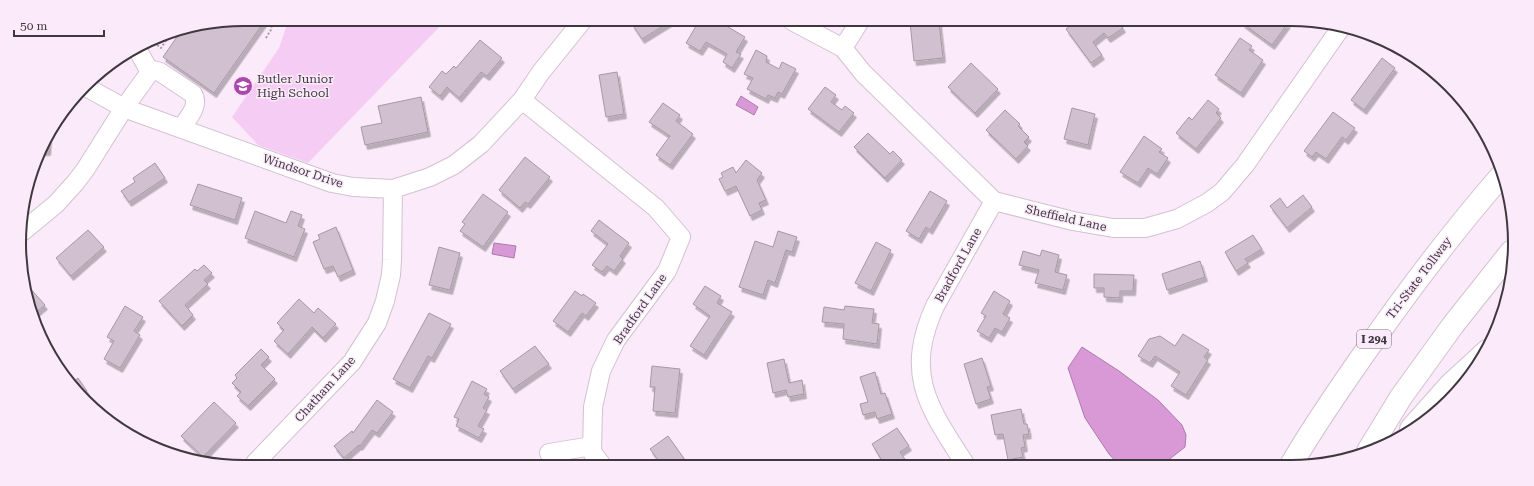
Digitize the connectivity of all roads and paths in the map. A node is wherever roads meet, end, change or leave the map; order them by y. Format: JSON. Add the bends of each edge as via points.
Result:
{"nodes":[{"id":1,"x":271,"y":26,"type":"edge"},
{"id":2,"x":578,"y":26,"type":"edge"},
{"id":3,"x":801,"y":26,"type":"edge"},
{"id":4,"x":857,"y":26,"type":"edge"},
{"id":5,"x":1338,"y":31,"type":"edge"},
{"id":6,"x":266,"y":38,"type":"dead end"},
{"id":7,"x":166,"y":41,"type":"edge"},
{"id":8,"x":156,"y":44,"type":"edge"},
{"id":9,"x":843,"y":48,"type":"junction"},
{"id":10,"x":139,"y":52,"type":"edge"},
{"id":11,"x":150,"y":72,"type":"junction"},
{"id":12,"x":91,"y":89,"type":"edge"},
{"id":13,"x":522,"y":100,"type":"junction"},
{"id":14,"x":124,"y":108,"type":"junction"},
{"id":15,"x":181,"y":128,"type":"junction"},
{"id":16,"x":1497,"y":175,"type":"edge"},
{"id":17,"x":1498,"y":179,"type":"edge"},
{"id":18,"x":393,"y":189,"type":"junction"},
{"id":19,"x":994,"y":201,"type":"junction"},
{"id":20,"x":1465,"y":218,"type":"junction"},
{"id":21,"x":26,"y":229,"type":"edge"},
{"id":22,"x":1508,"y":256,"type":"edge"},
{"id":23,"x":1467,"y":369,"type":"edge"},
{"id":24,"x":1422,"y":416,"type":"edge"},
{"id":25,"x":1372,"y":444,"type":"edge"},
{"id":26,"x":592,"y":446,"type":"junction"},
{"id":27,"x":549,"y":453,"type":"dead end"},
{"id":28,"x":258,"y":460,"type":"edge"},
{"id":29,"x":598,"y":460,"type":"edge"},
{"id":30,"x":962,"y":460,"type":"edge"},
{"id":31,"x":1294,"y":460,"type":"edge"}],
"edges":[{"from":1,"to":6,"type":"path"},
{"from":2,"to":13,"type":"street","name":"Windsor Drive"},
{"from":3,"to":9,"type":"street"},
{"from":4,"to":9,"type":"street"},
{"from":5,"to":19,"type":"street","name":"Sheffield Lane","via":[[1234,180],[1222,192],[1191,212],[1145,228],[1113,228],[1073,221]]},
{"from":7,"to":8,"type":"path","via":[[161,48]]},
{"from":9,"to":19,"type":"street","via":[[863,73]]},
{"from":10,"to":11,"type":"street"},
{"from":11,"to":14,"type":"street"},
{"from":11,"to":15,"type":"street","via":[[160,72],[194,94],[197,102]]},
{"from":12,"to":14,"type":"street","name":"Windsor Drive"},
{"from":13,"to":18,"type":"street","name":"Windsor Drive","via":[[481,144],[454,165],[430,177]]},
{"from":13,"to":26,"type":"street","name":"Bradford Lane","via":[[656,208],[681,237],[667,272],[616,340],[606,359],[595,396]]},
{"from":14,"to":15,"type":"street","name":"Windsor Drive"},
{"from":14,"to":21,"type":"street","via":[[75,183],[56,204]]},
{"from":15,"to":18,"type":"street","name":"Windsor Drive","via":[[332,183]]},
{"from":16,"to":20,"type":"highway"},
{"from":17,"to":20,"type":"highway","name":"Tri-State Tollway","number":"I 294"},
{"from":18,"to":28,"type":"street","name":"Chatham Lane","via":[[391,275],[377,323],[352,362]]},
{"from":19,"to":30,"type":"street","name":"Bradford Lane","via":[[936,306],[928,323],[921,353],[921,380],[929,404]]},
{"from":20,"to":31,"type":"highway","name":"Tri-State Tollway","number":"I 294","via":[[1409,290]]},
{"from":22,"to":25,"type":"highway","via":[[1400,397]]},
{"from":23,"to":24,"type":"highway"},
{"from":26,"to":27,"type":"street"},
{"from":26,"to":29,"type":"street","name":"Bradford Lane","via":[[592,452]]}]}
